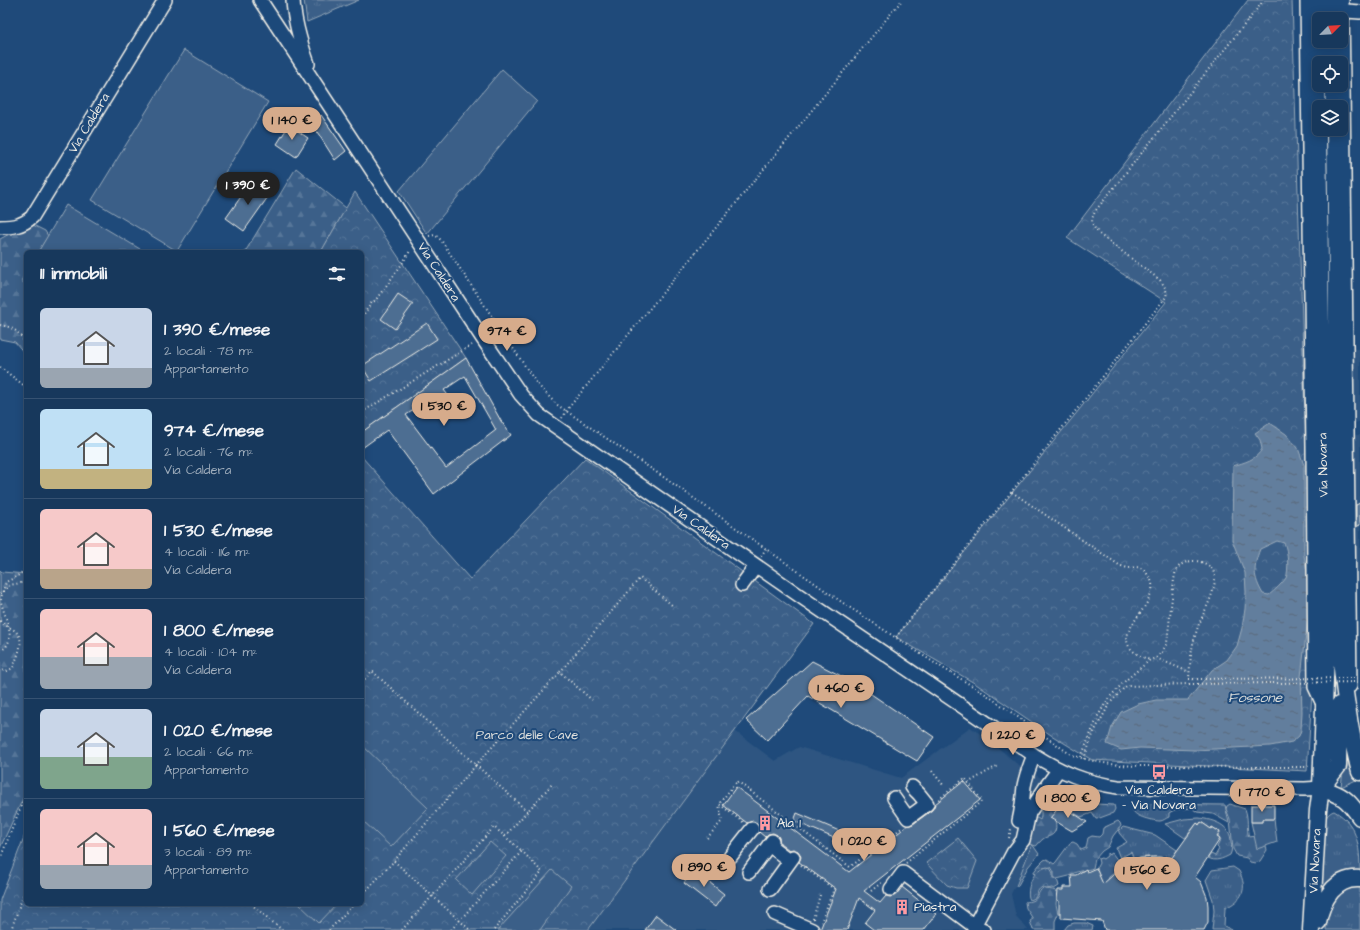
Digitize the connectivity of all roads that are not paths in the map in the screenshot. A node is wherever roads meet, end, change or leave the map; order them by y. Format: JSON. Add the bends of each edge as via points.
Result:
{"nodes":[{"id":1,"x":165,"y":0,"type":"edge"},
{"id":2,"x":260,"y":0,"type":"edge"},
{"id":3,"x":293,"y":0,"type":"edge"},
{"id":4,"x":1307,"y":0,"type":"edge"},
{"id":5,"x":1316,"y":0,"type":"edge"},
{"id":6,"x":1337,"y":11,"type":"edge"},
{"id":7,"x":1360,"y":12,"type":"edge"},
{"id":8,"x":315,"y":83,"type":"junction"},
{"id":9,"x":1334,"y":136,"type":"edge"},
{"id":10,"x":0,"y":227,"type":"edge"},
{"id":11,"x":758,"y":562,"type":"junction"},
{"id":12,"x":742,"y":585,"type":"dead end"},
{"id":13,"x":1340,"y":656,"type":"junction"},
{"id":14,"x":1332,"y":682,"type":"junction"},
{"id":15,"x":1324,"y":708,"type":"junction"},
{"id":16,"x":1348,"y":711,"type":"junction"},
{"id":17,"x":1034,"y":755,"type":"junction"},
{"id":18,"x":1059,"y":769,"type":"junction"},
{"id":19,"x":1360,"y":772,"type":"edge"},
{"id":20,"x":912,"y":787,"type":"dead end"},
{"id":21,"x":1321,"y":788,"type":"junction"},
{"id":22,"x":894,"y":798,"type":"dead end"},
{"id":23,"x":1313,"y":812,"type":"dead end"},
{"id":24,"x":1360,"y":817,"type":"edge"},
{"id":25,"x":750,"y":827,"type":"road end"},
{"id":26,"x":1013,"y":852,"type":"junction"},
{"id":27,"x":730,"y":857,"type":"dead end"},
{"id":28,"x":750,"y":872,"type":"dead end"},
{"id":29,"x":1360,"y":879,"type":"edge"},
{"id":30,"x":887,"y":885,"type":"road end"},
{"id":31,"x":770,"y":889,"type":"dead end"},
{"id":32,"x":775,"y":914,"type":"dead end"},
{"id":33,"x":814,"y":927,"type":"edge"},
{"id":34,"x":975,"y":929,"type":"edge"},
{"id":35,"x":1304,"y":930,"type":"edge"},
{"id":36,"x":1311,"y":930,"type":"edge"},
{"id":37,"x":1316,"y":930,"type":"edge"}],
"edges":[{"from":1,"to":10,"type":"street","name":"Via Caldera","via":[[32,217],[18,226]]},
{"from":2,"to":8,"type":"street","name":"Via Caldera"},
{"from":3,"to":8,"type":"street","via":[[301,44]]},
{"from":4,"to":15,"type":"street","via":[[1315,687]]},
{"from":5,"to":14,"type":"main road","name":"Via Novara","via":[[1324,586]]},
{"from":6,"to":7,"type":"street"},
{"from":6,"to":16,"type":"street","via":[[1350,677]]},
{"from":8,"to":11,"type":"street","name":"Via Caldera","via":[[521,395],[539,415]]},
{"from":9,"to":13,"type":"main road","name":"Via Novara","via":[[1337,598]]},
{"from":11,"to":12,"type":"street"},
{"from":11,"to":17,"type":"street","name":"Via Caldera"},
{"from":13,"to":14,"type":"main road"},
{"from":13,"to":16,"type":"main road","name":"Via Novara"},
{"from":14,"to":15,"type":"main road","name":"Via Novara"},
{"from":14,"to":21,"type":"main road","via":[[1338,766]]},
{"from":15,"to":21,"type":"main road","name":"Via Novara"},
{"from":16,"to":19,"type":"main road","name":"Via Novara","via":[[1352,742]]},
{"from":17,"to":18,"type":"street","name":"Via Caldera"},
{"from":17,"to":26,"type":"street","via":[[1027,771],[1023,806]]},
{"from":18,"to":21,"type":"street","name":"Via Caldera","via":[[1070,776],[1118,787]]},
{"from":18,"to":26,"type":"street","via":[[1029,813],[1023,840]]},
{"from":20,"to":22,"type":"street","via":[[929,806],[910,820]]},
{"from":21,"to":24,"type":"main road","via":[[1341,795],[1350,802]]},
{"from":21,"to":36,"type":"main road","name":"Via Novara"},
{"from":23,"to":35,"type":"street"},
{"from":25,"to":27,"type":"street"},
{"from":26,"to":34,"type":"street"},
{"from":28,"to":31,"type":"street","via":[[770,843],[792,859]]},
{"from":29,"to":37,"type":"main road","via":[[1345,881],[1328,895],[1320,912]]},
{"from":30,"to":34,"type":"street","via":[[903,873]]},
{"from":32,"to":33,"type":"street"}]}
